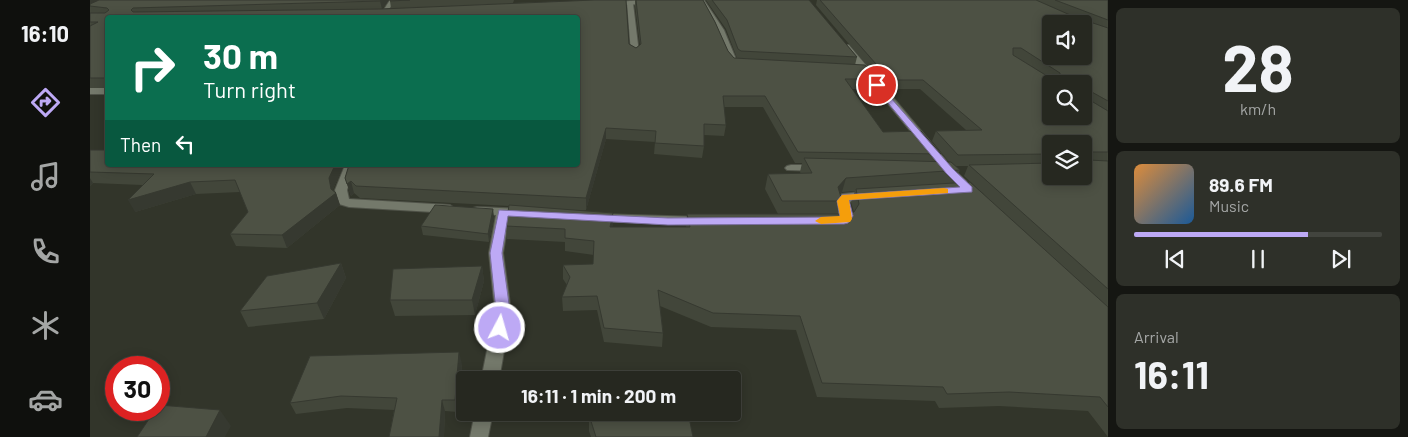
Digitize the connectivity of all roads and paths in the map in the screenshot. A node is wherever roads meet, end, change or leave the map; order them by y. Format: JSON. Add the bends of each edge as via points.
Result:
{"nodes":[{"id":1,"x":393,"y":0,"type":"edge"},
{"id":2,"x":702,"y":0,"type":"edge"},
{"id":3,"x":660,"y":2,"type":"edge"},
{"id":4,"x":630,"y":3,"type":"junction"},
{"id":5,"x":601,"y":4,"type":"edge"},
{"id":6,"x":393,"y":12,"type":"edge"},
{"id":7,"x":836,"y":36,"type":"edge"},
{"id":8,"x":635,"y":52,"type":"edge"},
{"id":9,"x":748,"y":67,"type":"edge"},
{"id":10,"x":851,"y":70,"type":"edge"},
{"id":11,"x":867,"y":71,"type":"junction"},
{"id":12,"x":105,"y":90,"type":"edge"},
{"id":13,"x":90,"y":91,"type":"edge"},
{"id":14,"x":349,"y":167,"type":"edge"},
{"id":15,"x":791,"y":168,"type":"dead end"},
{"id":16,"x":831,"y":168,"type":"edge"},
{"id":17,"x":929,"y":170,"type":"edge"},
{"id":18,"x":968,"y":170,"type":"edge"},
{"id":19,"x":949,"y":171,"type":"junction"},
{"id":20,"x":968,"y":189,"type":"junction"},
{"id":21,"x":953,"y":190,"type":"edge"},
{"id":22,"x":877,"y":194,"type":"edge"},
{"id":23,"x":981,"y":201,"type":"edge"},
{"id":24,"x":503,"y":212,"type":"junction"},
{"id":25,"x":542,"y":214,"type":"edge"},
{"id":26,"x":581,"y":217,"type":"edge"},
{"id":27,"x":715,"y":221,"type":"edge"},
{"id":28,"x":828,"y":221,"type":"edge"},
{"id":29,"x":492,"y":371,"type":"edge"},
{"id":30,"x":482,"y":421,"type":"edge"},
{"id":31,"x":479,"y":437,"type":"edge"}],
"edges":[{"from":1,"to":6,"type":"street","via":[[380,13]]},
{"from":2,"to":9,"type":"street","via":[[720,30],[732,60]]},
{"from":3,"to":4,"type":"street"},
{"from":4,"to":5,"type":"street"},
{"from":4,"to":8,"type":"street"},
{"from":7,"to":11,"type":"street"},
{"from":10,"to":11,"type":"street"},
{"from":11,"to":19,"type":"street"},
{"from":12,"to":13,"type":"street"},
{"from":14,"to":24,"type":"street","via":[[342,190],[343,201],[348,203]]},
{"from":15,"to":16,"type":"street"},
{"from":17,"to":19,"type":"street"},
{"from":18,"to":19,"type":"street"},
{"from":19,"to":20,"type":"street"},
{"from":20,"to":21,"type":"street"},
{"from":20,"to":23,"type":"street"},
{"from":22,"to":28,"type":"street","via":[[846,197],[842,201],[846,219]]},
{"from":24,"to":25,"type":"street"},
{"from":24,"to":29,"type":"street","via":[[496,253],[503,311]]},
{"from":26,"to":27,"type":"street"},
{"from":30,"to":31,"type":"street"}]}
